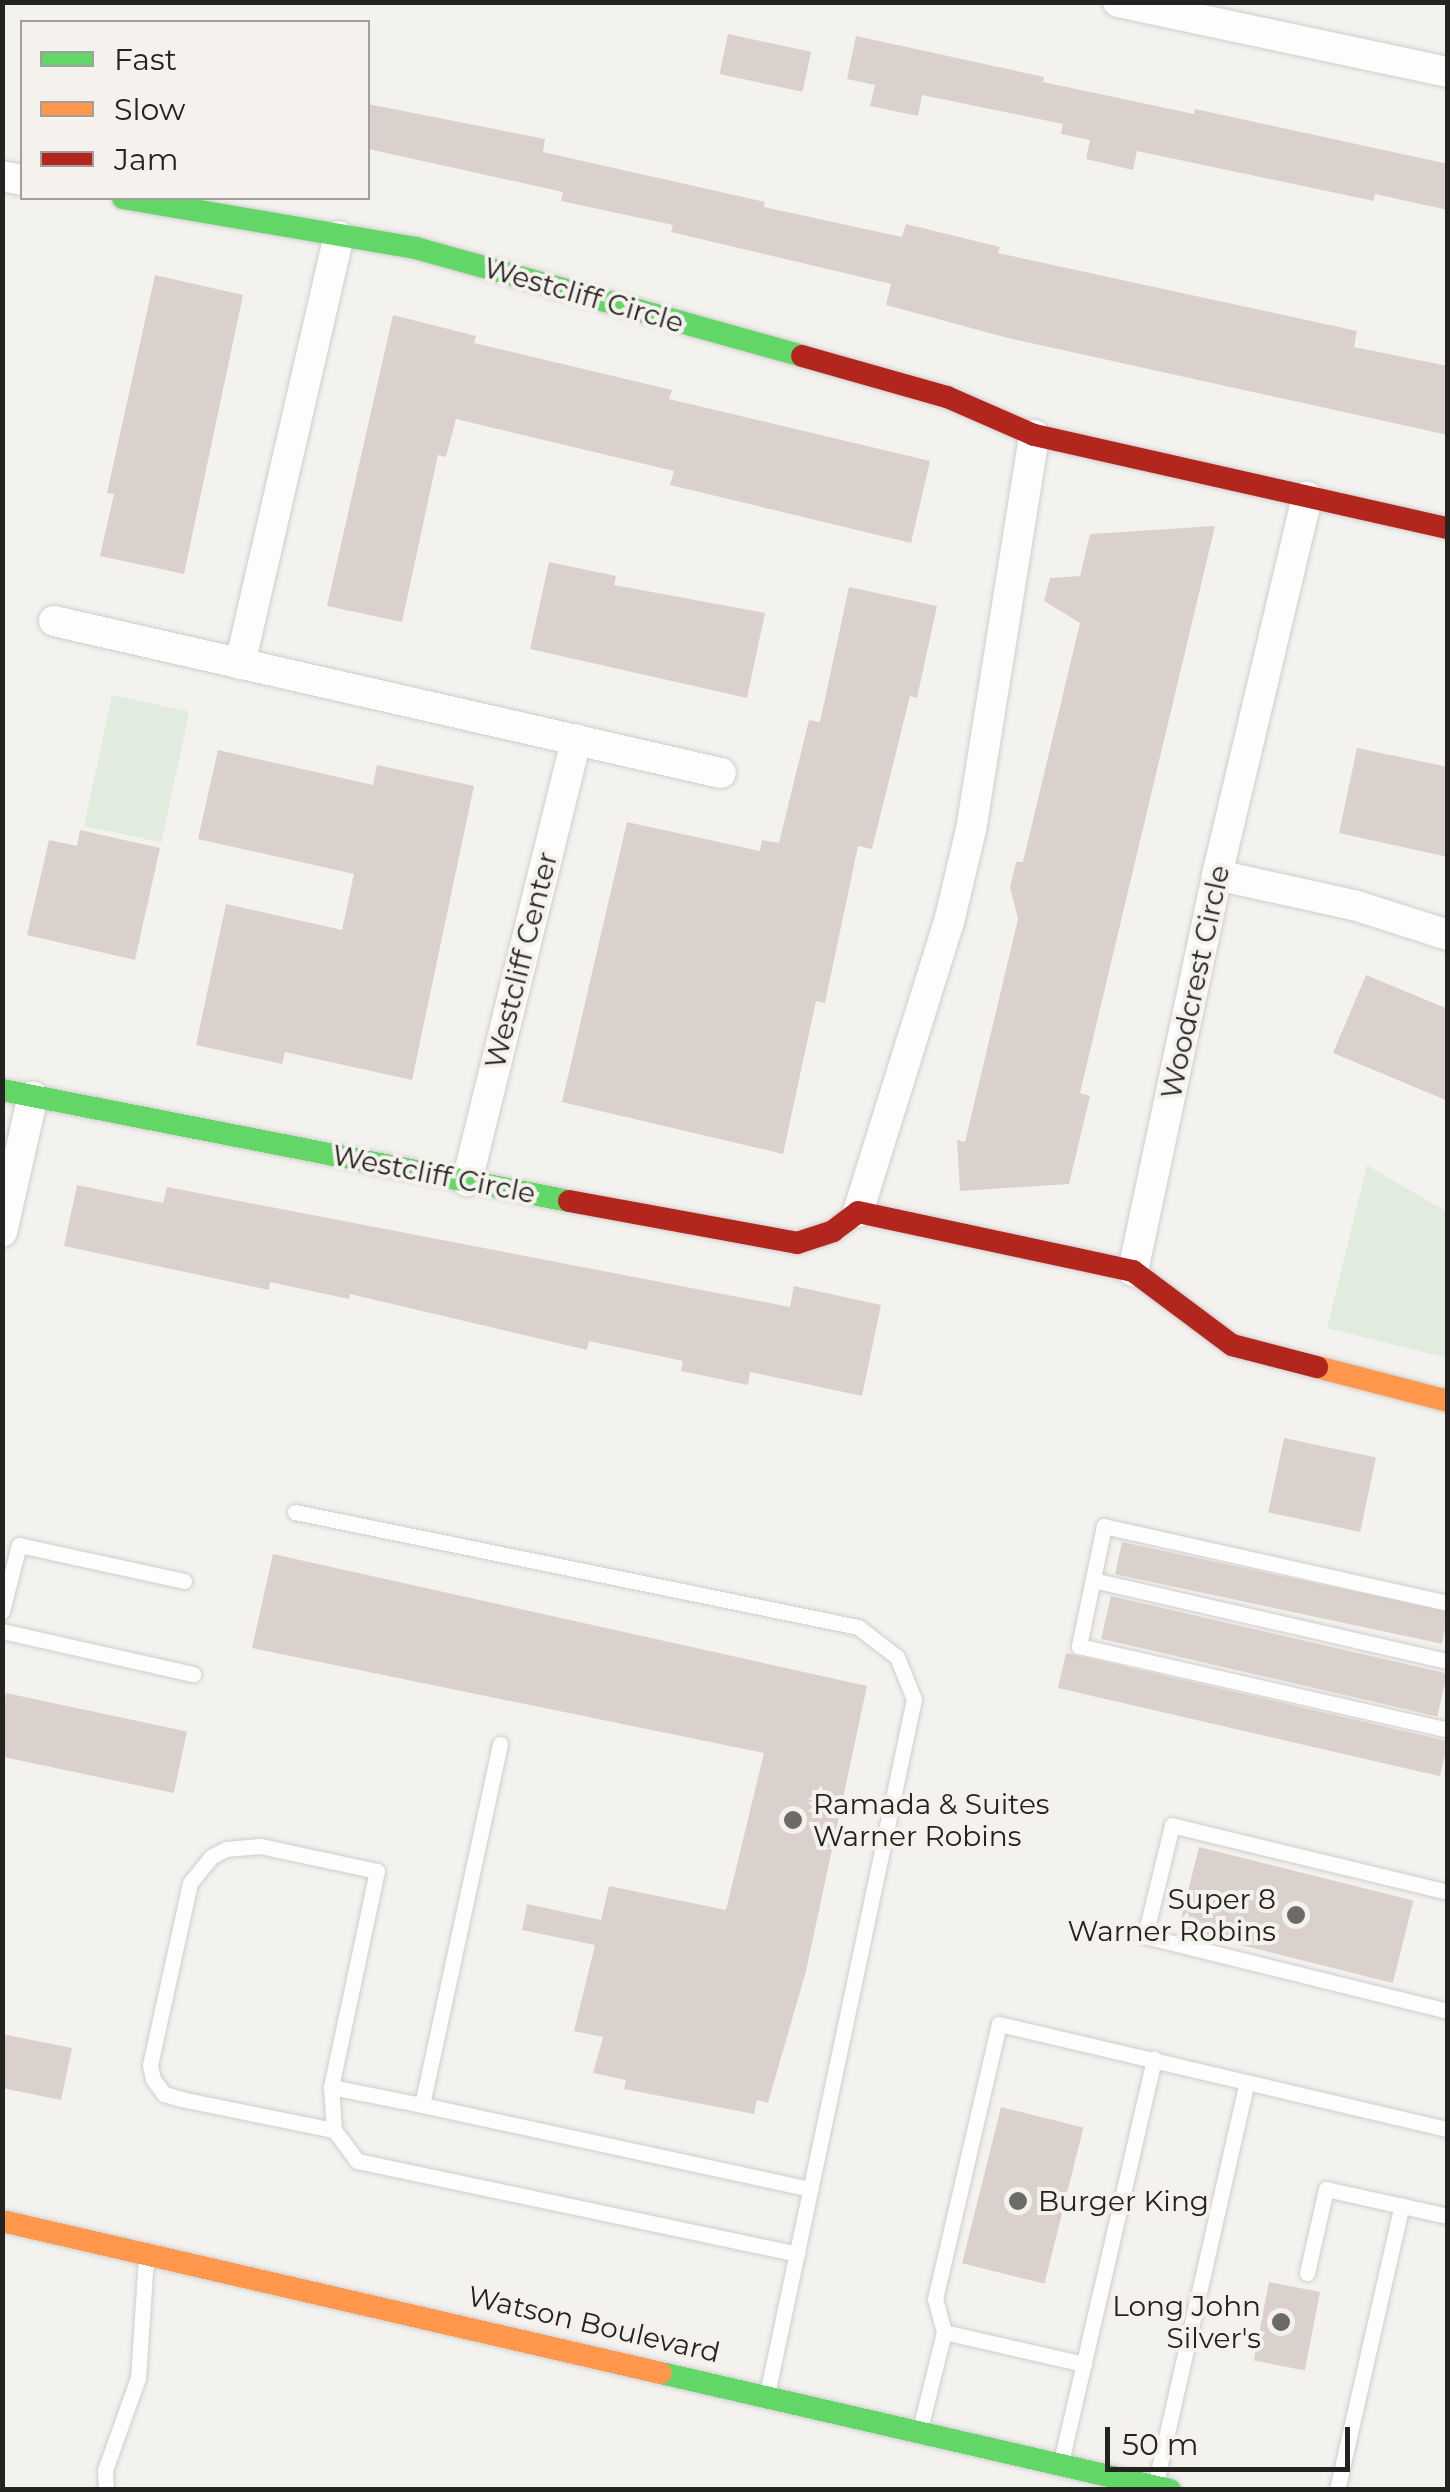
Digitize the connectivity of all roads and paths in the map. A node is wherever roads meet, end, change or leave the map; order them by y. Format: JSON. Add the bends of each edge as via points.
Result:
{"nodes":[{"id":1,"x":1118,"y":2,"type":"edge"},
{"id":2,"x":1448,"y":72,"type":"edge"},
{"id":3,"x":133,"y":200,"type":"edge"},
{"id":4,"x":340,"y":236,"type":"junction"},
{"id":5,"x":1034,"y":436,"type":"junction"},
{"id":6,"x":1307,"y":497,"type":"junction"},
{"id":7,"x":1448,"y":528,"type":"edge"},
{"id":8,"x":54,"y":621,"type":"dead end"},
{"id":9,"x":240,"y":664,"type":"junction"},
{"id":10,"x":576,"y":739,"type":"junction"},
{"id":11,"x":722,"y":773,"type":"dead end"},
{"id":12,"x":1218,"y":875,"type":"junction"},
{"id":13,"x":1448,"y":936,"type":"edge"},
{"id":14,"x":2,"y":1090,"type":"edge"},
{"id":15,"x":33,"y":1096,"type":"junction"},
{"id":16,"x":467,"y":1180,"type":"junction"},
{"id":17,"x":858,"y":1212,"type":"junction"},
{"id":18,"x":2,"y":1232,"type":"edge"},
{"id":19,"x":1133,"y":1272,"type":"junction"},
{"id":20,"x":1448,"y":1402,"type":"edge"},
{"id":21,"x":294,"y":1512,"type":"dead end"},
{"id":22,"x":1092,"y":1580,"type":"junction"},
{"id":23,"x":184,"y":1581,"type":"dead end"},
{"id":24,"x":1448,"y":1604,"type":"edge"},
{"id":25,"x":2,"y":1611,"type":"edge"},
{"id":26,"x":2,"y":1631,"type":"edge"},
{"id":27,"x":1448,"y":1661,"type":"edge"},
{"id":28,"x":194,"y":1674,"type":"dead end"},
{"id":29,"x":1448,"y":1730,"type":"edge"},
{"id":30,"x":500,"y":1744,"type":"dead end"},
{"id":31,"x":1448,"y":1892,"type":"edge"},
{"id":32,"x":1446,"y":2006,"type":"edge"},
{"id":33,"x":1154,"y":2060,"type":"junction"},
{"id":34,"x":1247,"y":2082,"type":"junction"},
{"id":35,"x":330,"y":2087,"type":"junction"},
{"id":36,"x":422,"y":2106,"type":"junction"},
{"id":37,"x":1448,"y":2129,"type":"edge"},
{"id":38,"x":334,"y":2130,"type":"junction"},
{"id":39,"x":810,"y":2189,"type":"junction"},
{"id":40,"x":1402,"y":2206,"type":"junction"},
{"id":41,"x":1448,"y":2216,"type":"edge"},
{"id":42,"x":2,"y":2221,"type":"edge"},
{"id":43,"x":146,"y":2253,"type":"junction"},
{"id":44,"x":797,"y":2254,"type":"junction"},
{"id":45,"x":1306,"y":2273,"type":"dead end"},
{"id":46,"x":944,"y":2332,"type":"junction"},
{"id":47,"x":1084,"y":2364,"type":"junction"},
{"id":48,"x":767,"y":2394,"type":"junction"},
{"id":49,"x":920,"y":2429,"type":"junction"},
{"id":50,"x":1061,"y":2462,"type":"junction"},
{"id":51,"x":1163,"y":2488,"type":"edge"},
{"id":52,"x":106,"y":2490,"type":"edge"},
{"id":53,"x":1336,"y":2490,"type":"edge"}],
"edges":[{"from":1,"to":2,"type":"street"},
{"from":3,"to":4,"type":"street","name":"Westcliff Circle"},
{"from":4,"to":5,"type":"street","name":"Westcliff Circle","via":[[416,248],[947,397]]},
{"from":4,"to":9,"type":"street"},
{"from":5,"to":6,"type":"street","name":"Westcliff Circle"},
{"from":5,"to":17,"type":"street","via":[[972,830]]},
{"from":6,"to":7,"type":"street"},
{"from":6,"to":12,"type":"street","name":"Woodcrest Circle"},
{"from":8,"to":9,"type":"street"},
{"from":9,"to":10,"type":"street"},
{"from":10,"to":11,"type":"street"},
{"from":10,"to":16,"type":"street","name":"Westcliff Center"},
{"from":12,"to":13,"type":"street","via":[[1354,905]]},
{"from":12,"to":19,"type":"street","name":"Woodcrest Circle"},
{"from":14,"to":15,"type":"street","name":"Westcliff Circle"},
{"from":15,"to":16,"type":"street","name":"Westcliff Circle"},
{"from":15,"to":18,"type":"street"},
{"from":16,"to":17,"type":"street","name":"Westcliff Circle","via":[[797,1244],[833,1231]]},
{"from":17,"to":19,"type":"street"},
{"from":19,"to":20,"type":"street","via":[[1232,1345]]},
{"from":21,"to":39,"type":"lane","via":[[858,1627],[897,1657],[914,1699]]},
{"from":22,"to":24,"type":"lane","via":[[1104,1526]]},
{"from":22,"to":27,"type":"lane"},
{"from":22,"to":29,"type":"lane","via":[[1079,1646]]},
{"from":23,"to":25,"type":"lane","via":[[19,1545]]},
{"from":26,"to":28,"type":"lane"},
{"from":30,"to":36,"type":"lane"},
{"from":31,"to":32,"type":"lane","via":[[1172,1825],[1145,1936]]},
{"from":33,"to":34,"type":"lane"},
{"from":33,"to":46,"type":"lane","via":[[999,2024],[935,2299]]},
{"from":33,"to":47,"type":"lane"},
{"from":34,"to":37,"type":"lane"},
{"from":34,"to":51,"type":"lane"},
{"from":35,"to":36,"type":"lane"},
{"from":35,"to":38,"type":"lane"},
{"from":35,"to":38,"type":"lane","via":[[377,1871],[260,1846],[226,1849],[190,1883],[150,2065],[153,2079],[164,2094],[181,2099]]},
{"from":36,"to":39,"type":"lane"},
{"from":38,"to":44,"type":"lane","via":[[357,2161],[382,2169]]},
{"from":39,"to":44,"type":"lane"},
{"from":40,"to":41,"type":"lane"},
{"from":40,"to":45,"type":"lane","via":[[1326,2189]]},
{"from":40,"to":53,"type":"lane"},
{"from":42,"to":43,"type":"street","name":"Watson Boulevard"},
{"from":43,"to":48,"type":"street","name":"Watson Boulevard"},
{"from":43,"to":52,"type":"lane","via":[[138,2378],[105,2470]]},
{"from":44,"to":48,"type":"lane"},
{"from":46,"to":47,"type":"lane"},
{"from":46,"to":49,"type":"lane"},
{"from":47,"to":50,"type":"lane"},
{"from":48,"to":49,"type":"street","name":"Watson Boulevard"},
{"from":49,"to":50,"type":"street","name":"Watson Boulevard"},
{"from":50,"to":51,"type":"street","name":"Watson Boulevard"}]}
